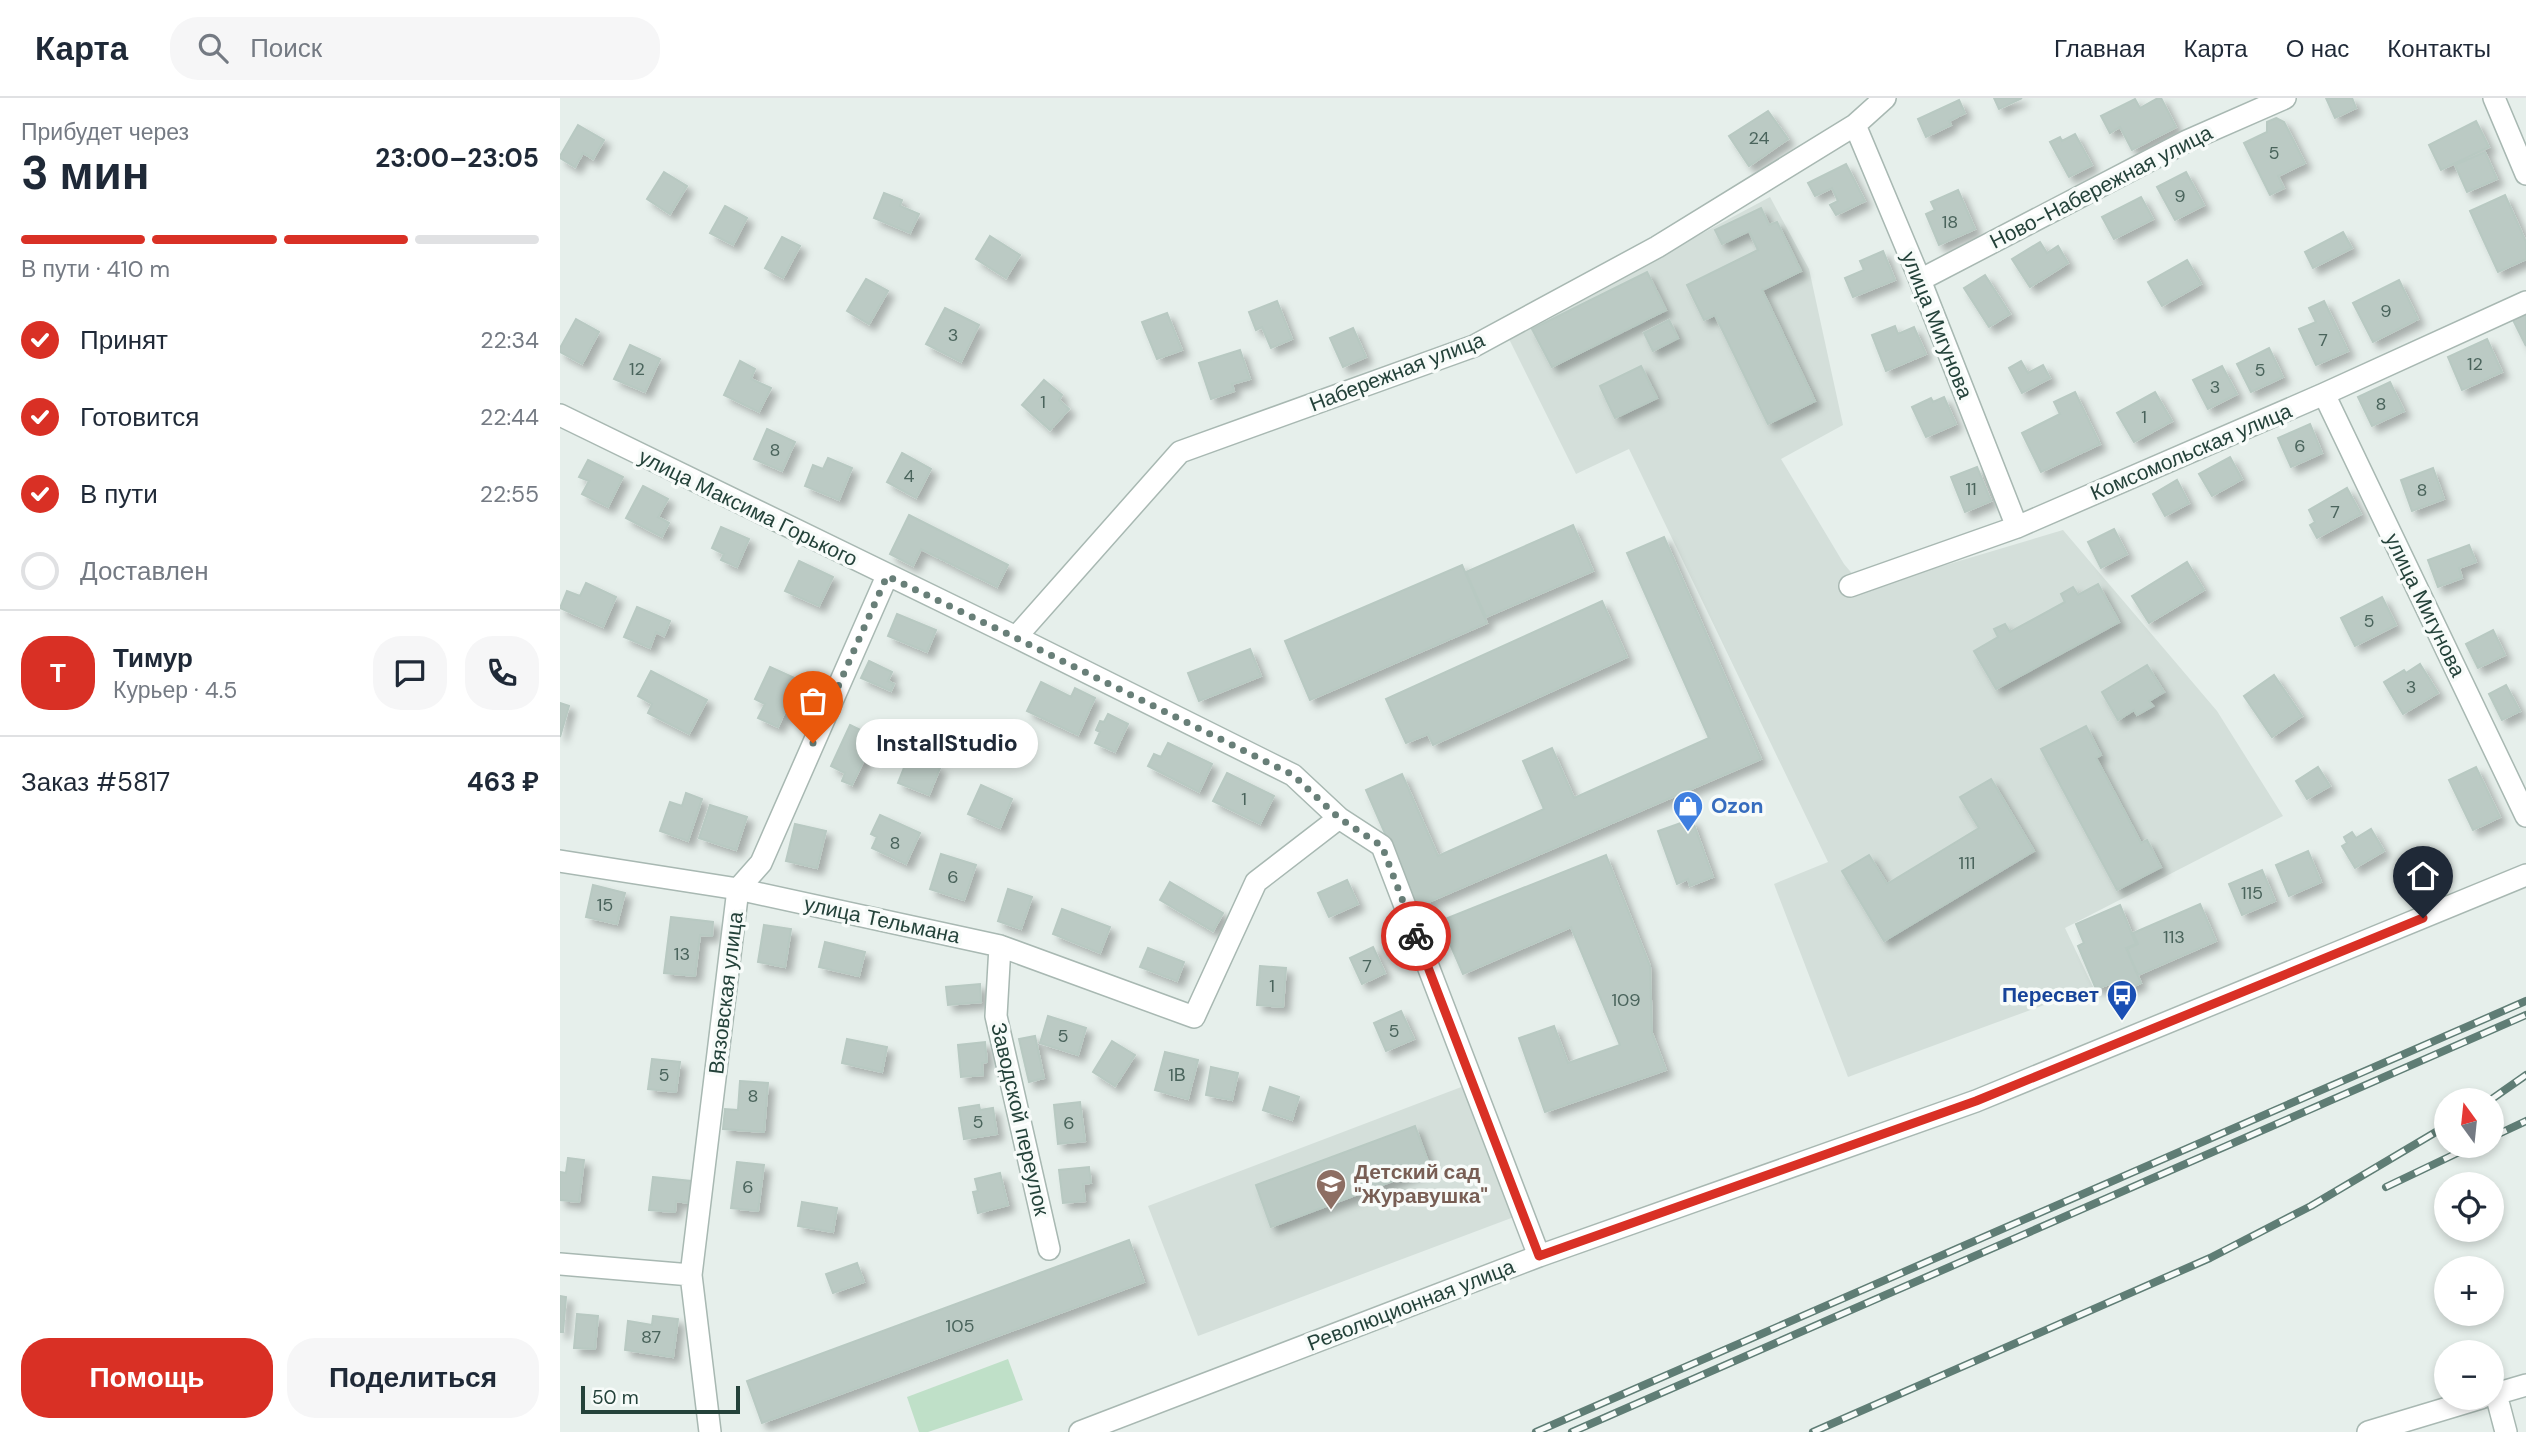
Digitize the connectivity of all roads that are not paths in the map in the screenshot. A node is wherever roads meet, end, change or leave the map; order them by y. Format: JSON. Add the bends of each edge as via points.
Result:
{"nodes":[{"id":1,"x":1885,"y":98,"type":"edge"},
{"id":2,"x":2284,"y":98,"type":"edge"},
{"id":3,"x":2494,"y":98,"type":"edge"},
{"id":4,"x":1855,"y":125,"type":"junction"},
{"id":5,"x":2526,"y":173,"type":"edge"},
{"id":6,"x":1920,"y":280,"type":"junction"},
{"id":7,"x":2526,"y":302,"type":"edge"},
{"id":8,"x":2324,"y":394,"type":"junction"},
{"id":9,"x":560,"y":415,"type":"edge"},
{"id":10,"x":2017,"y":527,"type":"junction"},
{"id":11,"x":887,"y":576,"type":"junction"},
{"id":12,"x":1850,"y":586,"type":"dead end"},
{"id":13,"x":1016,"y":638,"type":"junction"},
{"id":14,"x":2526,"y":816,"type":"edge"},
{"id":15,"x":1339,"y":818,"type":"junction"},
{"id":16,"x":560,"y":860,"type":"edge"},
{"id":17,"x":2526,"y":875,"type":"edge"},
{"id":18,"x":738,"y":889,"type":"junction"},
{"id":19,"x":1000,"y":946,"type":"junction"},
{"id":20,"x":1049,"y":1249,"type":"dead end"},
{"id":21,"x":1539,"y":1256,"type":"junction"},
{"id":22,"x":560,"y":1264,"type":"edge"},
{"id":23,"x":691,"y":1275,"type":"junction"},
{"id":24,"x":2526,"y":1385,"type":"edge"},
{"id":25,"x":2504,"y":1392,"type":"edge"},
{"id":26,"x":2443,"y":1410,"type":"edge"},
{"id":27,"x":2496,"y":1410,"type":"edge"},
{"id":28,"x":710,"y":1432,"type":"edge"},
{"id":29,"x":1080,"y":1432,"type":"edge"},
{"id":30,"x":2368,"y":1432,"type":"edge"},
{"id":31,"x":2506,"y":1432,"type":"edge"}],
"edges":[{"from":1,"to":4,"type":"street","name":"Набережная улица"},
{"from":2,"to":6,"type":"street","name":"Ново-Набережная улица","via":[[2187,141]]},
{"from":3,"to":5,"type":"street"},
{"from":4,"to":6,"type":"street","name":"улица Мигунова"},
{"from":4,"to":13,"type":"street","name":"Набережная улица","via":[[1657,247],[1474,346],[1180,453]]},
{"from":6,"to":10,"type":"street","name":"улица Мигунова"},
{"from":7,"to":8,"type":"street","name":"Комсомольская улица"},
{"from":8,"to":10,"type":"street","name":"Комсомольская улица"},
{"from":8,"to":14,"type":"street","name":"улица Мигунова"},
{"from":9,"to":11,"type":"street","name":"улица Максима Горького"},
{"from":10,"to":12,"type":"street","name":"Комсомольская улица"},
{"from":11,"to":13,"type":"street","name":"улица Максима Горького"},
{"from":11,"to":18,"type":"street","name":"Вязовская улица","via":[[761,863]]},
{"from":13,"to":15,"type":"street","name":"улица Максима Горького","via":[[1293,775]]},
{"from":15,"to":19,"type":"street","name":"улица Тельмана","via":[[1256,882],[1194,1017]]},
{"from":15,"to":21,"type":"street","name":"улица Максима Горького","via":[[1382,846]]},
{"from":16,"to":18,"type":"street","name":"улица Тельмана"},
{"from":17,"to":21,"type":"street","name":"Революционная улица","via":[[1976,1101]]},
{"from":18,"to":19,"type":"street","name":"улица Тельмана"},
{"from":18,"to":23,"type":"street","name":"Вязовская улица"},
{"from":19,"to":20,"type":"street","name":"Заводской переулок","via":[[996,1016]]},
{"from":21,"to":29,"type":"street","name":"Революционная улица"},
{"from":22,"to":23,"type":"street"},
{"from":23,"to":28,"type":"street","name":"Вязовская улица"},
{"from":24,"to":25,"type":"street"},
{"from":26,"to":30,"type":"street"},
{"from":27,"to":31,"type":"street"}]}
